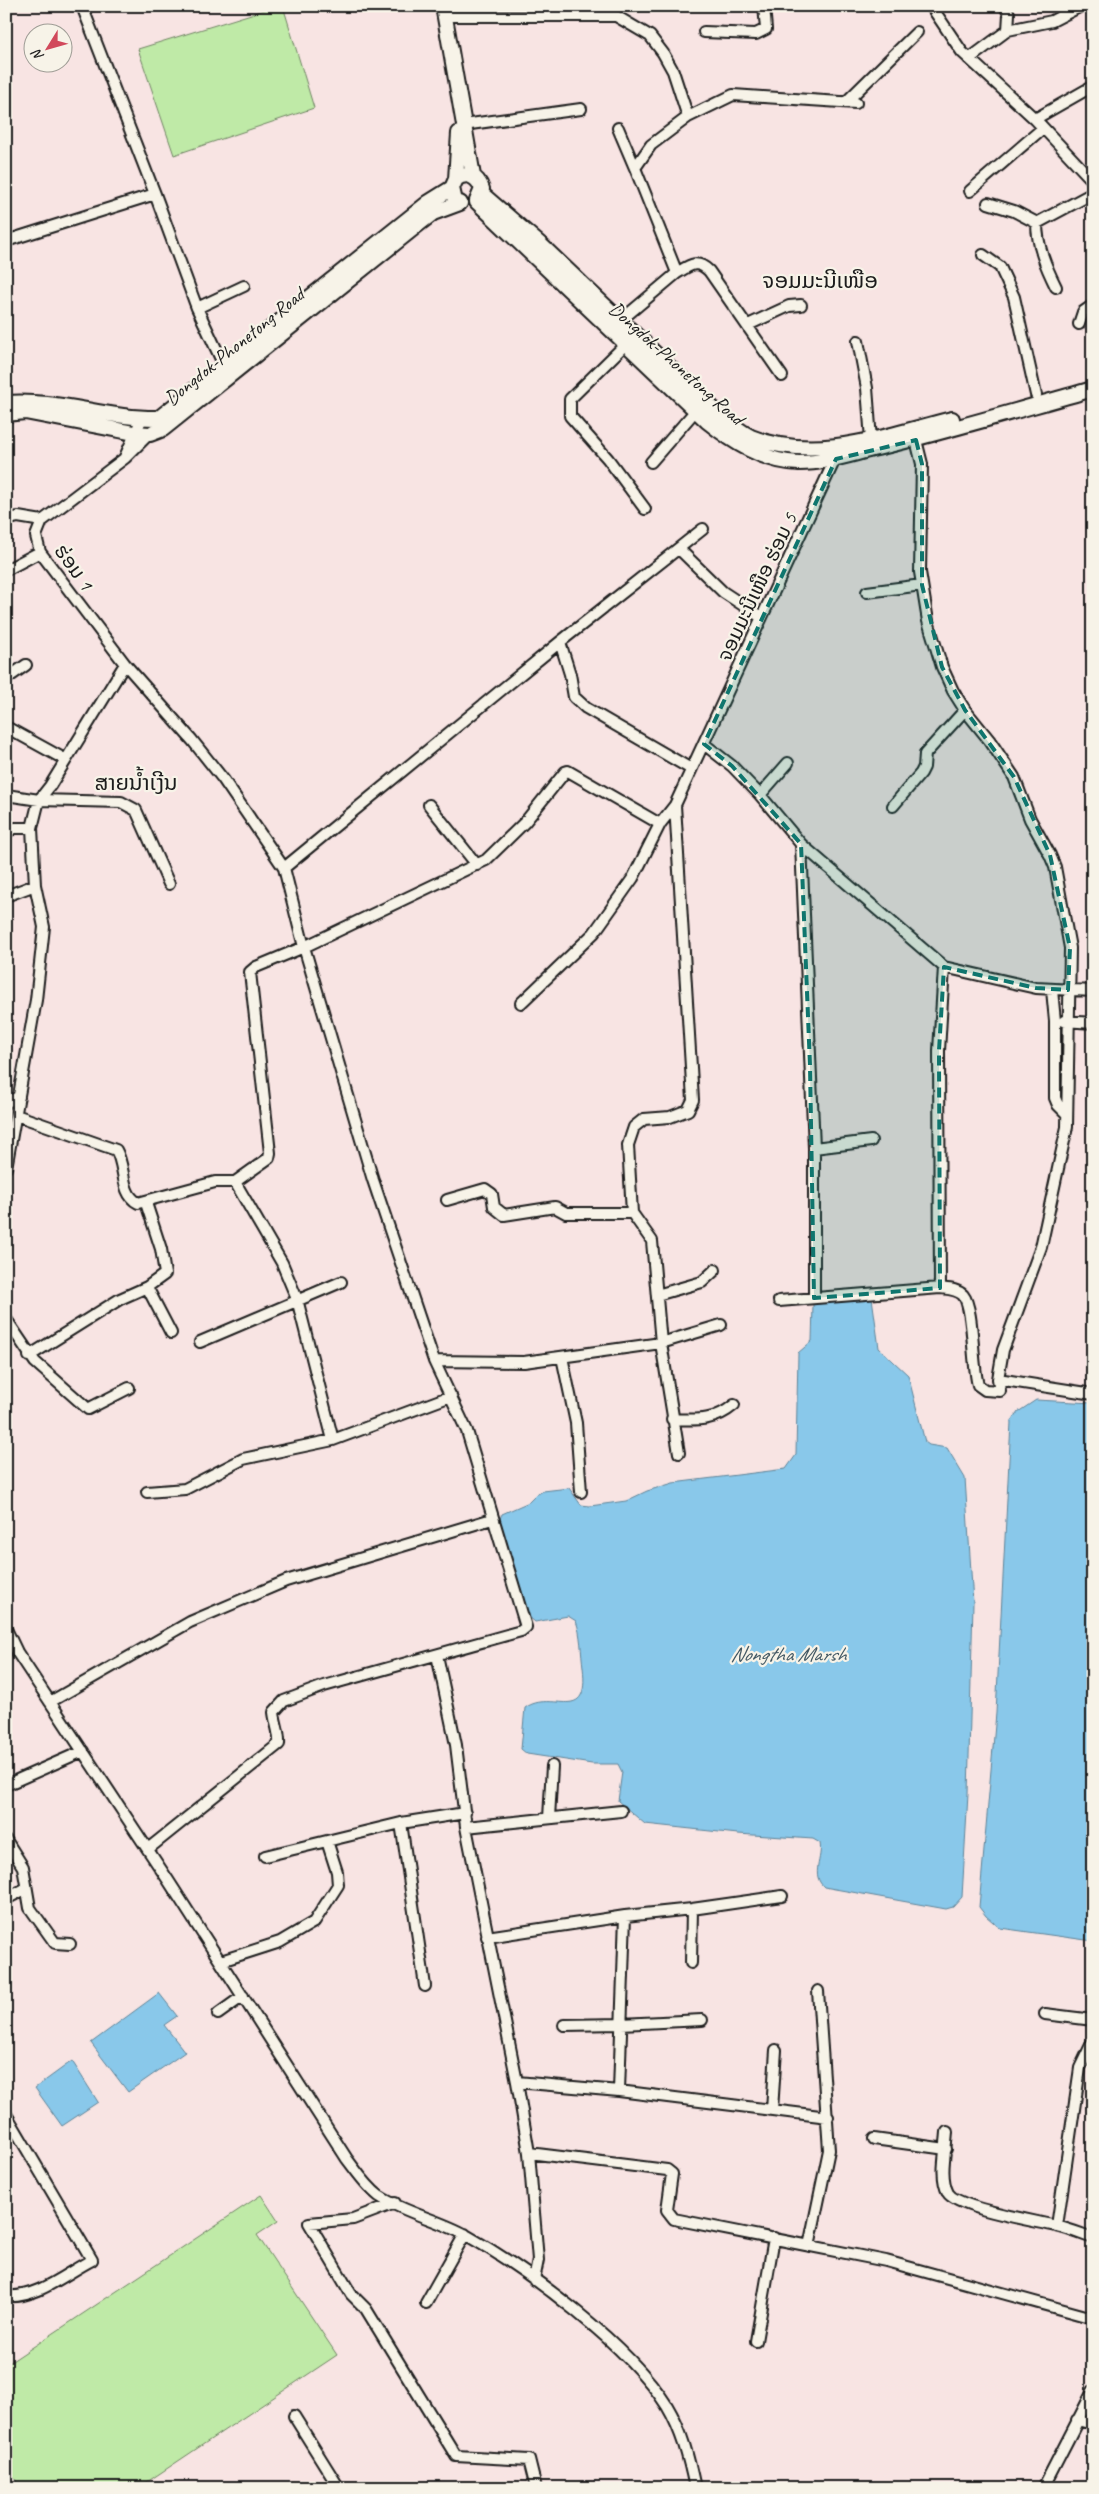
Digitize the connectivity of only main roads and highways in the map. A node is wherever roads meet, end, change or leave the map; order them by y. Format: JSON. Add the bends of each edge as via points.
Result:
{"nodes":[{"id":1,"x":443,"y":11,"type":"edge"},
{"id":2,"x":462,"y":120,"type":"junction"},
{"id":3,"x":473,"y":176,"type":"junction"},
{"id":4,"x":454,"y":184,"type":"junction"},
{"id":5,"x":479,"y":198,"type":"junction"},
{"id":6,"x":460,"y":203,"type":"junction"},
{"id":7,"x":630,"y":340,"type":"junction"},
{"id":8,"x":226,"y":371,"type":"junction"},
{"id":9,"x":1093,"y":380,"type":"edge"},
{"id":10,"x":1093,"y":388,"type":"edge"},
{"id":11,"x":6,"y":403,"type":"edge"},
{"id":12,"x":6,"y":414,"type":"edge"},
{"id":13,"x":915,"y":434,"type":"junction"}],
"edges":[{"from":1,"to":2,"type":"main road"},
{"from":2,"to":3,"type":"main road"},
{"from":2,"to":4,"type":"main road"},
{"from":3,"to":4,"type":"main road","name":"Dongdok-Phonetong Road","via":[[466,174]]},
{"from":3,"to":5,"type":"main road","name":"Dongdok-Phonetong Road","via":[[482,186]]},
{"from":4,"to":6,"type":"main road","via":[[455,199]]},
{"from":4,"to":8,"type":"main road","name":"Dongdok-Phonetong Road"},
{"from":5,"to":6,"type":"main road","name":"Dongdok-Phonetong Road","via":[[465,205]]},
{"from":5,"to":7,"type":"main road","name":"Dongdok-Phonetong Road"},
{"from":5,"to":7,"type":"main road","name":"Dongdok-Phonetong Road","via":[[541,245],[620,321]]},
{"from":6,"to":8,"type":"main road","name":"Dongdok-Phonetong Road","via":[[433,213]]},
{"from":7,"to":13,"type":"main road","name":"Dongdok-Phonetong Road","via":[[725,420],[749,436],[791,447],[815,449]]},
{"from":7,"to":13,"type":"main road","name":"Dongdok-Phonetong Road","via":[[696,410],[727,437],[764,456],[799,463],[836,459]]},
{"from":8,"to":11,"type":"main road","name":"Dongdok-Phonetong Road","via":[[159,418],[29,401]]},
{"from":8,"to":12,"type":"main road","name":"Dongdok-Phonetong Road","via":[[163,429],[150,434],[25,412]]},
{"from":9,"to":13,"type":"main road","name":"Dongdok-Phonetong Road"},
{"from":10,"to":13,"type":"main road","name":"Dongdok-Phonetong Road"}]}
